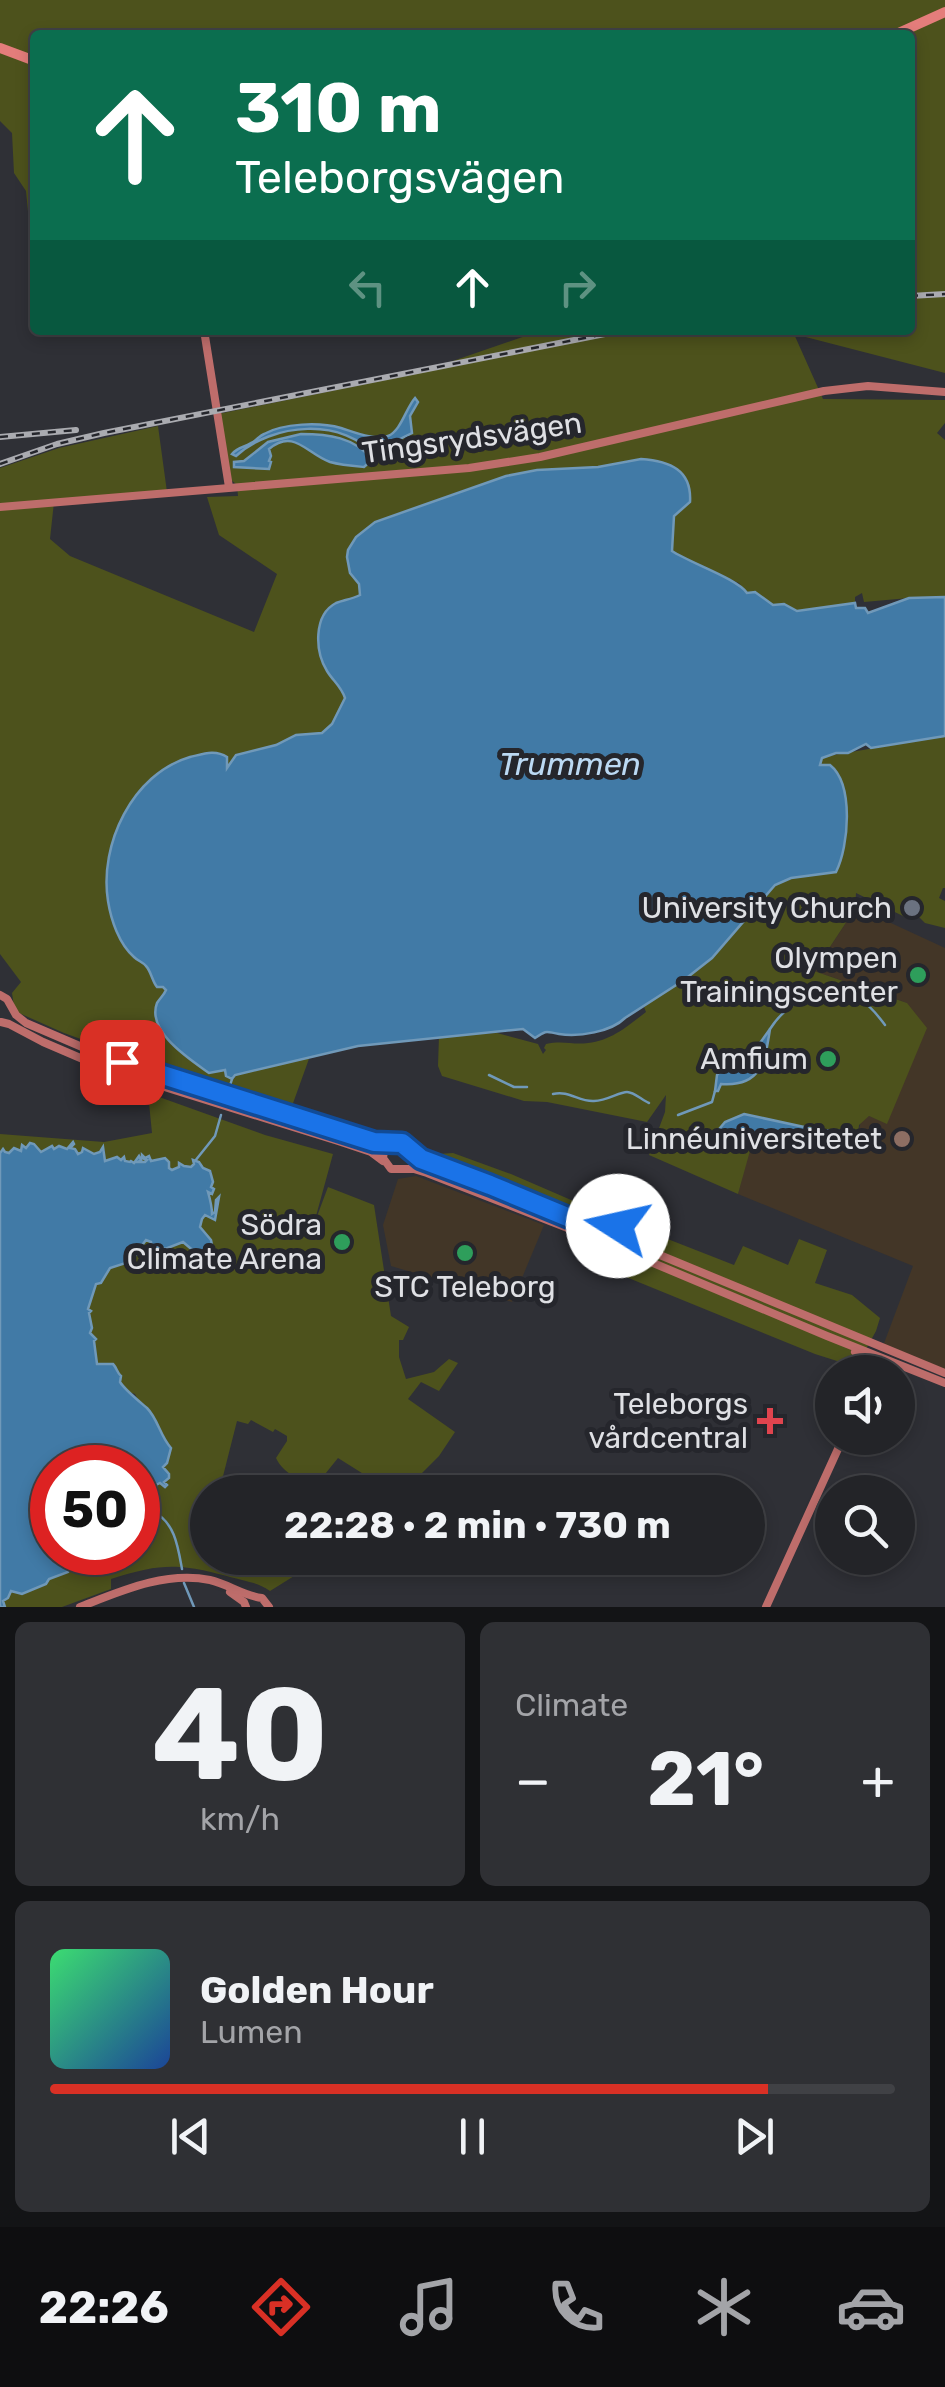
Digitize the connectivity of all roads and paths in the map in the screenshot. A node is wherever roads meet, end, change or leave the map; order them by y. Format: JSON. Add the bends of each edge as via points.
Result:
{"nodes":[{"id":1,"x":945,"y":12,"type":"edge"},
{"id":2,"x":905,"y":30,"type":"edge"},
{"id":3,"x":0,"y":48,"type":"edge"},
{"id":4,"x":30,"y":58,"type":"edge"},
{"id":5,"x":205,"y":335,"type":"edge"},
{"id":6,"x":945,"y":392,"type":"edge"},
{"id":7,"x":229,"y":487,"type":"junction"},
{"id":8,"x":0,"y":507,"type":"edge"},
{"id":9,"x":0,"y":994,"type":"edge"},
{"id":10,"x":11,"y":1008,"type":"junction"},
{"id":11,"x":0,"y":1022,"type":"edge"},
{"id":12,"x":392,"y":1143,"type":"junction"},
{"id":13,"x":410,"y":1150,"type":"junction"},
{"id":14,"x":383,"y":1161,"type":"junction"},
{"id":15,"x":403,"y":1170,"type":"junction"},
{"id":16,"x":605,"y":1229,"type":"junction"},
{"id":17,"x":630,"y":1238,"type":"junction"},
{"id":18,"x":599,"y":1246,"type":"junction"},
{"id":19,"x":624,"y":1254,"type":"junction"},
{"id":20,"x":838,"y":1341,"type":"junction"},
{"id":21,"x":879,"y":1351,"type":"junction"},
{"id":22,"x":859,"y":1355,"type":"edge"},
{"id":23,"x":877,"y":1355,"type":"edge"},
{"id":24,"x":945,"y":1373,"type":"edge"},
{"id":25,"x":945,"y":1382,"type":"edge"},
{"id":26,"x":834,"y":1455,"type":"edge"},
{"id":27,"x":198,"y":1579,"type":"junction"},
{"id":28,"x":255,"y":1597,"type":"junction"},
{"id":29,"x":80,"y":1607,"type":"edge"},
{"id":30,"x":247,"y":1607,"type":"edge"},
{"id":31,"x":269,"y":1607,"type":"edge"},
{"id":32,"x":766,"y":1607,"type":"edge"}],
"edges":[{"from":1,"to":2,"type":"main road"},
{"from":3,"to":4,"type":"main road"},
{"from":5,"to":7,"type":"main road"},
{"from":6,"to":7,"type":"main road","name":"Tingsrydsvägen","via":[[839,389],[540,457]]},
{"from":7,"to":8,"type":"main road","name":"Tingsrydsvägen"},
{"from":9,"to":10,"type":"main road"},
{"from":10,"to":11,"type":"main road"},
{"from":10,"to":12,"type":"main road","via":[[48,1034],[147,1072]]},
{"from":11,"to":14,"type":"main road","via":[[92,1063],[372,1152]]},
{"from":12,"to":13,"type":"main road"},
{"from":12,"to":14,"type":"main road"},
{"from":13,"to":15,"type":"main road"},
{"from":13,"to":16,"type":"main road"},
{"from":14,"to":15,"type":"main road","via":[[390,1170]]},
{"from":15,"to":18,"type":"main road","via":[[427,1172],[585,1234]]},
{"from":16,"to":17,"type":"main road","via":[[621,1227]]},
{"from":16,"to":18,"type":"main road"},
{"from":17,"to":19,"type":"main road"},
{"from":17,"to":21,"type":"main road"},
{"from":18,"to":19,"type":"main road","via":[[610,1257]]},
{"from":19,"to":20,"type":"main road"},
{"from":20,"to":21,"type":"main road"},
{"from":20,"to":22,"type":"main road"},
{"from":21,"to":23,"type":"main road"},
{"from":21,"to":24,"type":"main road"},
{"from":21,"to":25,"type":"main road"},
{"from":26,"to":32,"type":"main road"},
{"from":27,"to":28,"type":"main road"},
{"from":27,"to":29,"type":"main road","via":[[134,1586]]},
{"from":27,"to":30,"type":"main road"},
{"from":28,"to":30,"type":"main road"},
{"from":28,"to":31,"type":"main road"}]}
